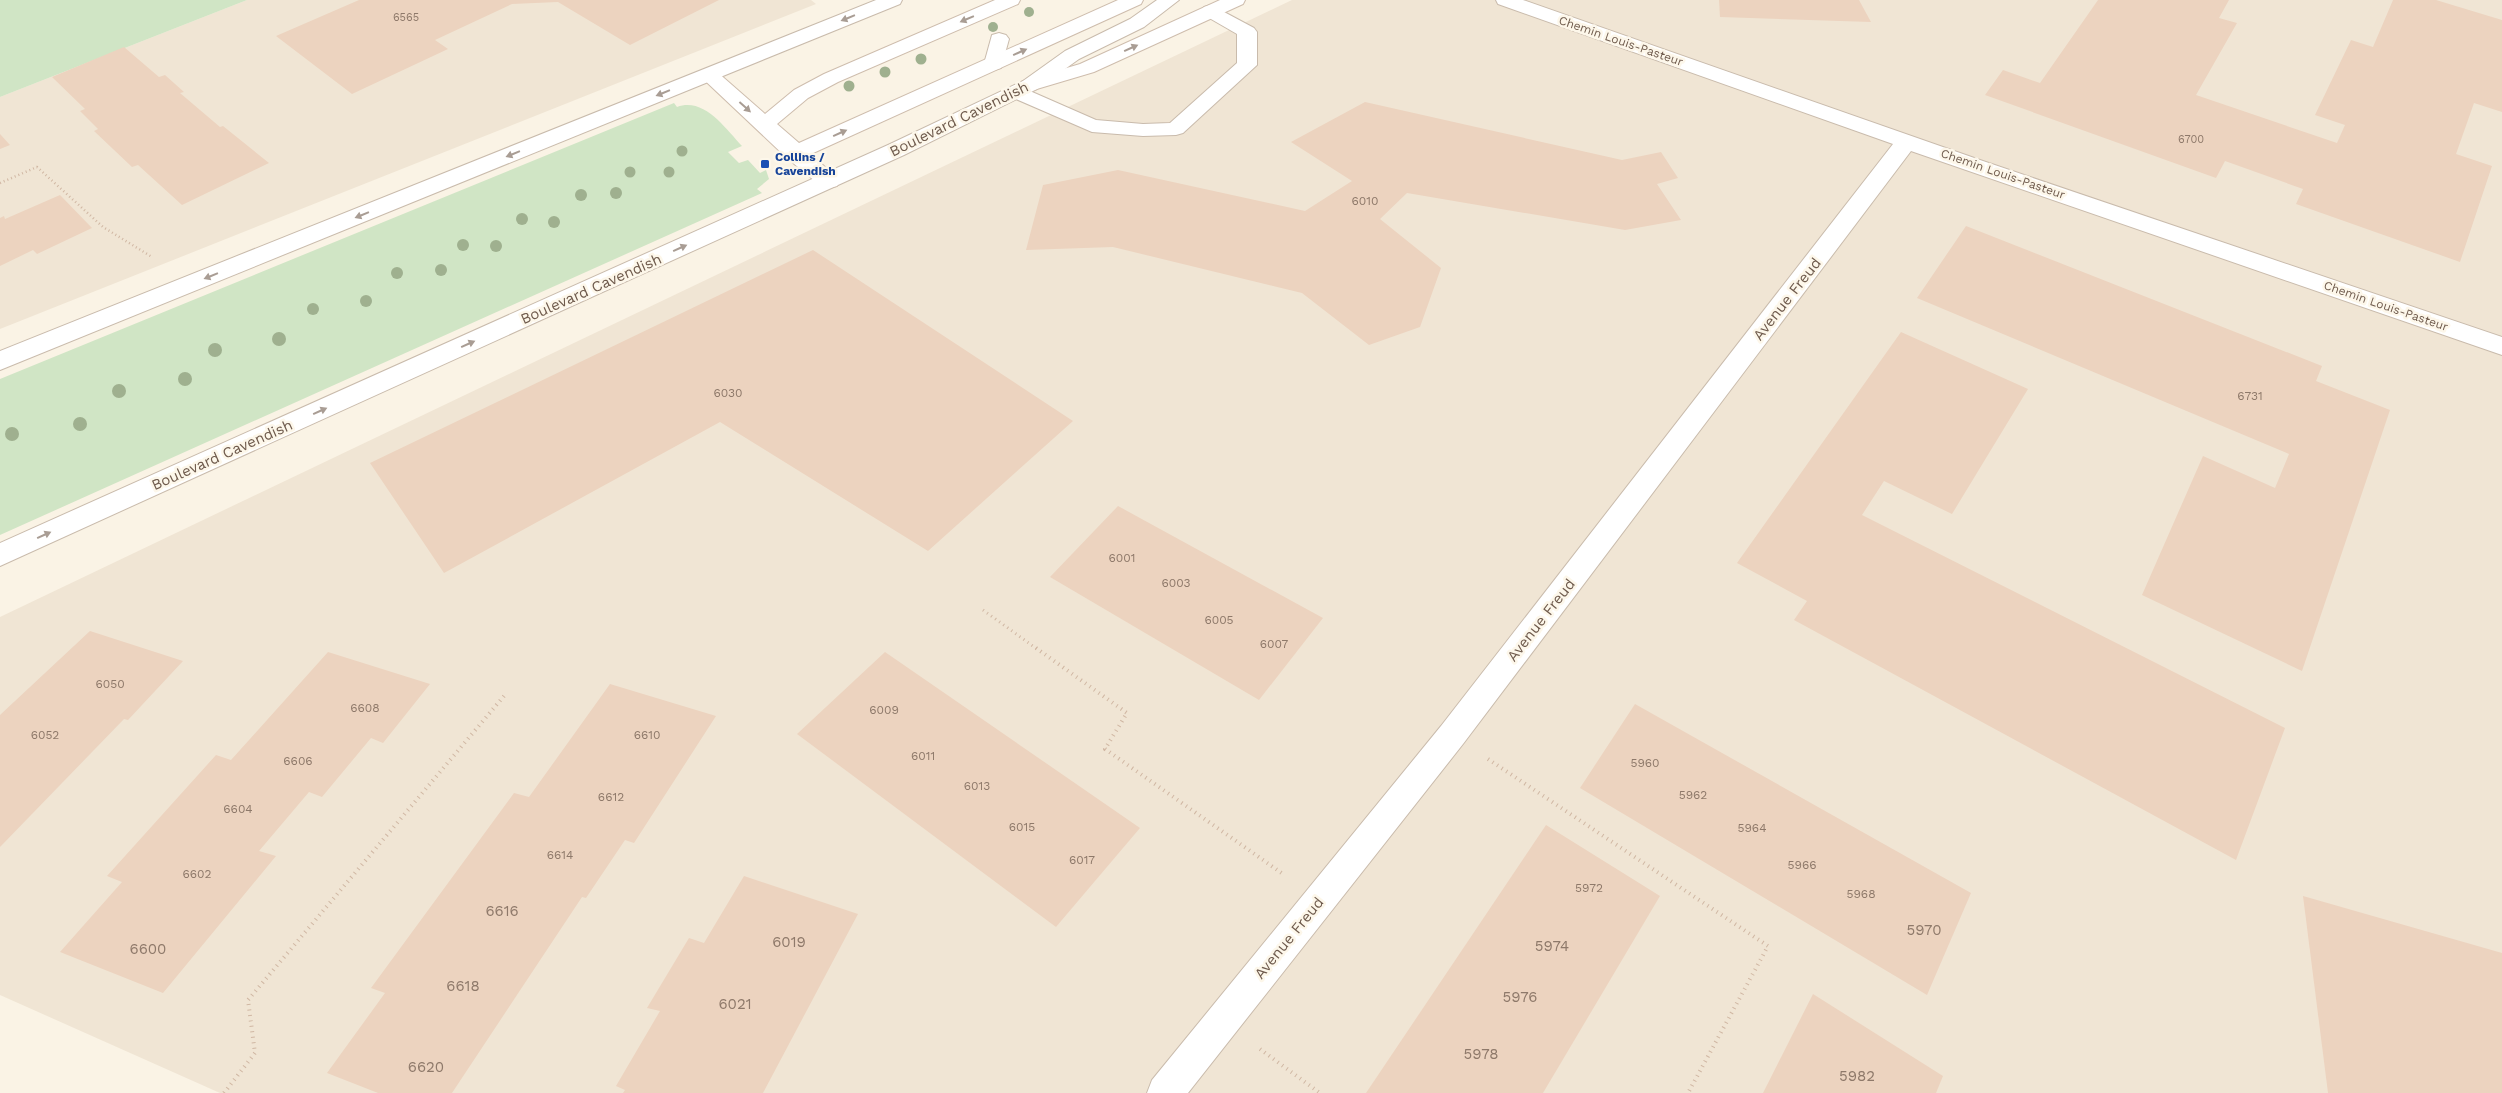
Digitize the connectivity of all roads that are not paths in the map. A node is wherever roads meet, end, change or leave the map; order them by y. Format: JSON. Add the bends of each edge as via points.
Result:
{"nodes":[{"id":1,"x":893,"y":0,"type":"edge"},
{"id":2,"x":1011,"y":0,"type":"edge"},
{"id":3,"x":1134,"y":0,"type":"edge"},
{"id":4,"x":1170,"y":0,"type":"edge"},
{"id":5,"x":1236,"y":0,"type":"edge"},
{"id":6,"x":1504,"y":0,"type":"edge"},
{"id":7,"x":1211,"y":11,"type":"junction"},
{"id":8,"x":999,"y":39,"type":"dead end"},
{"id":9,"x":994,"y":64,"type":"junction"},
{"id":10,"x":708,"y":75,"type":"junction"},
{"id":11,"x":1023,"y":89,"type":"junction"},
{"id":12,"x":764,"y":125,"type":"junction"},
{"id":13,"x":1907,"y":141,"type":"junction"},
{"id":14,"x":796,"y":153,"type":"junction"},
{"id":15,"x":829,"y":181,"type":"junction"},
{"id":16,"x":2502,"y":346,"type":"edge"},
{"id":17,"x":0,"y":362,"type":"edge"},
{"id":18,"x":0,"y":555,"type":"edge"},
{"id":19,"x":1165,"y":1093,"type":"edge"}],
"edges":[{"from":1,"to":10,"type":"street","one_way":true},
{"from":2,"to":12,"type":"street","one_way":true,"via":[[831,78],[801,94]]},
{"from":9,"to":3,"type":"street","one_way":true},
{"from":4,"to":11,"type":"street","name":"Boulevard Cavendish","via":[[1137,23],[1072,56]]},
{"from":5,"to":7,"type":"street"},
{"from":6,"to":13,"type":"street","name":"Chemin Louis-Pasteur"},
{"from":11,"to":7,"type":"street","one_way":true,"via":[[1087,68]]},
{"from":7,"to":11,"type":"street","via":[[1247,32],[1247,65],[1176,129],[1092,126]]},
{"from":8,"to":9,"type":"street"},
{"from":14,"to":9,"type":"street","one_way":true},
{"from":10,"to":12,"type":"street","one_way":true},
{"from":10,"to":17,"type":"street","one_way":true},
{"from":11,"to":15,"type":"street","name":"Boulevard Cavendish"},
{"from":12,"to":14,"type":"street"},
{"from":13,"to":16,"type":"street","name":"Chemin Louis-Pasteur"},
{"from":13,"to":19,"type":"street","name":"Avenue Freud","via":[[1452,735]]},
{"from":14,"to":15,"type":"street"},
{"from":18,"to":15,"type":"street","name":"Boulevard Cavendish","one_way":true}]}
